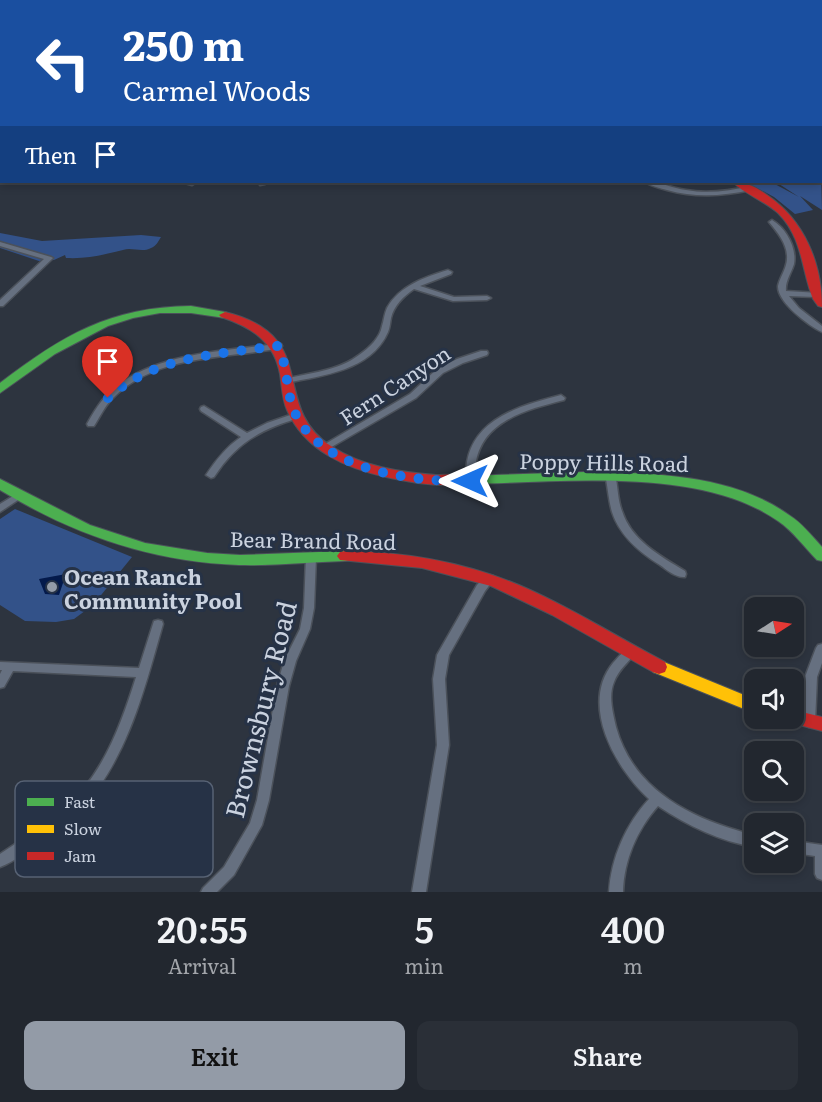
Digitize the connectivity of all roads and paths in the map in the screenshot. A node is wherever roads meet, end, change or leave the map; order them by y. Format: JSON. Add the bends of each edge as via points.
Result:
{"nodes":[{"id":1,"x":652,"y":183,"type":"edge"},
{"id":2,"x":739,"y":183,"type":"edge"},
{"id":3,"x":751,"y":188,"type":"junction"},
{"id":4,"x":772,"y":222,"type":"dead end"},
{"id":5,"x":0,"y":243,"type":"edge"},
{"id":6,"x":448,"y":272,"type":"dead end"},
{"id":7,"x":412,"y":286,"type":"junction"},
{"id":8,"x":783,"y":294,"type":"junction"},
{"id":9,"x":487,"y":298,"type":"dead end"},
{"id":10,"x":819,"y":299,"type":"edge"},
{"id":11,"x":0,"y":304,"type":"edge"},
{"id":12,"x":822,"y":330,"type":"edge"},
{"id":13,"x":278,"y":346,"type":"junction"},
{"id":14,"x":484,"y":353,"type":"dead end"},
{"id":15,"x":287,"y":381,"type":"junction"},
{"id":16,"x":0,"y":389,"type":"edge"},
{"id":17,"x":561,"y":398,"type":"dead end"},
{"id":18,"x":204,"y":409,"type":"dead end"},
{"id":19,"x":296,"y":416,"type":"junction"},
{"id":20,"x":91,"y":424,"type":"dead end"},
{"id":21,"x":246,"y":436,"type":"junction"},
{"id":22,"x":324,"y":447,"type":"junction"},
{"id":23,"x":211,"y":475,"type":"dead end"},
{"id":24,"x":611,"y":479,"type":"junction"},
{"id":25,"x":470,"y":481,"type":"junction"},
{"id":26,"x":0,"y":484,"type":"edge"},
{"id":27,"x":18,"y":496,"type":"junction"},
{"id":28,"x":0,"y":508,"type":"edge"},
{"id":29,"x":822,"y":556,"type":"edge"},
{"id":30,"x":311,"y":557,"type":"junction"},
{"id":31,"x":681,"y":574,"type":"dead end"},
{"id":32,"x":489,"y":579,"type":"junction"},
{"id":33,"x":158,"y":624,"type":"dead end"},
{"id":34,"x":822,"y":648,"type":"edge"},
{"id":35,"x":630,"y":652,"type":"junction"},
{"id":36,"x":5,"y":667,"type":"edge"},
{"id":37,"x":142,"y":673,"type":"junction"},
{"id":38,"x":0,"y":684,"type":"edge"},
{"id":39,"x":744,"y":703,"type":"edge"},
{"id":40,"x":815,"y":723,"type":"edge"},
{"id":41,"x":96,"y":781,"type":"edge"},
{"id":42,"x":658,"y":798,"type":"junction"},
{"id":43,"x":744,"y":839,"type":"edge"},
{"id":44,"x":804,"y":848,"type":"edge"},
{"id":45,"x":15,"y":850,"type":"edge"},
{"id":46,"x":821,"y":851,"type":"edge"},
{"id":47,"x":0,"y":861,"type":"edge"},
{"id":48,"x":822,"y":874,"type":"edge"},
{"id":49,"x":208,"y":892,"type":"edge"},
{"id":50,"x":419,"y":892,"type":"edge"},
{"id":51,"x":616,"y":892,"type":"edge"}],
"edges":[{"from":1,"to":3,"type":"street","via":[[701,195]]},
{"from":2,"to":3,"type":"street"},
{"from":3,"to":10,"type":"street","via":[[783,210],[798,226]]},
{"from":4,"to":8,"type":"street","via":[[784,235],[790,254],[790,267],[781,287]]},
{"from":5,"to":11,"type":"street","via":[[49,258]]},
{"from":6,"to":7,"type":"street"},
{"from":7,"to":9,"type":"street","via":[[453,299]]},
{"from":7,"to":15,"type":"street","via":[[395,302],[381,339],[361,358],[329,372]]},
{"from":8,"to":10,"type":"street"},
{"from":8,"to":12,"type":"street"},
{"from":13,"to":15,"type":"street","name":"Poppy Hills Road"},
{"from":13,"to":16,"type":"street","via":[[252,324],[230,317],[186,309],[150,311],[107,321],[71,336]]},
{"from":13,"to":20,"type":"street","via":[[203,356],[145,372],[108,398]]},
{"from":14,"to":22,"type":"street","name":"Fern Canyon","via":[[440,372],[413,396]]},
{"from":15,"to":19,"type":"street","name":"Poppy Hills Road"},
{"from":17,"to":25,"type":"street","via":[[514,412],[485,431],[478,443]]},
{"from":18,"to":21,"type":"street"},
{"from":19,"to":21,"type":"street"},
{"from":19,"to":22,"type":"street","name":"Poppy Hills Road"},
{"from":21,"to":23,"type":"street","via":[[219,460]]},
{"from":22,"to":25,"type":"street","name":"Poppy Hills Road","via":[[393,475]]},
{"from":24,"to":25,"type":"street","name":"Poppy Hills Road"},
{"from":24,"to":29,"type":"street","name":"Poppy Hills Road","via":[[680,481],[728,490],[789,522]]},
{"from":24,"to":31,"type":"street","via":[[617,513],[626,529],[643,548]]},
{"from":26,"to":27,"type":"street","name":"Bear Brand Road"},
{"from":27,"to":28,"type":"street"},
{"from":27,"to":30,"type":"street","name":"Bear Brand Road","via":[[79,529],[147,550],[238,560]]},
{"from":30,"to":32,"type":"street","name":"Bear Brand Road","via":[[392,558]]},
{"from":30,"to":49,"type":"street","name":"Brownsbury Road","via":[[305,628],[283,686],[256,825],[229,871]]},
{"from":32,"to":35,"type":"street","name":"Bear Brand Road","via":[[566,614]]},
{"from":32,"to":50,"type":"street","via":[[443,655],[439,679],[443,745]]},
{"from":33,"to":37,"type":"street"},
{"from":34,"to":40,"type":"street","via":[[811,676]]},
{"from":35,"to":39,"type":"street","name":"Bear Brand Road"},
{"from":35,"to":42,"type":"street","via":[[608,682],[606,702],[613,742],[623,763]]},
{"from":36,"to":37,"type":"street"},
{"from":36,"to":38,"type":"street"},
{"from":37,"to":41,"type":"street","via":[[127,719]]},
{"from":42,"to":43,"type":"street","via":[[705,827]]},
{"from":42,"to":51,"type":"street","via":[[640,817],[628,839]]},
{"from":44,"to":46,"type":"street"},
{"from":45,"to":47,"type":"street"},
{"from":46,"to":48,"type":"street"}]}
